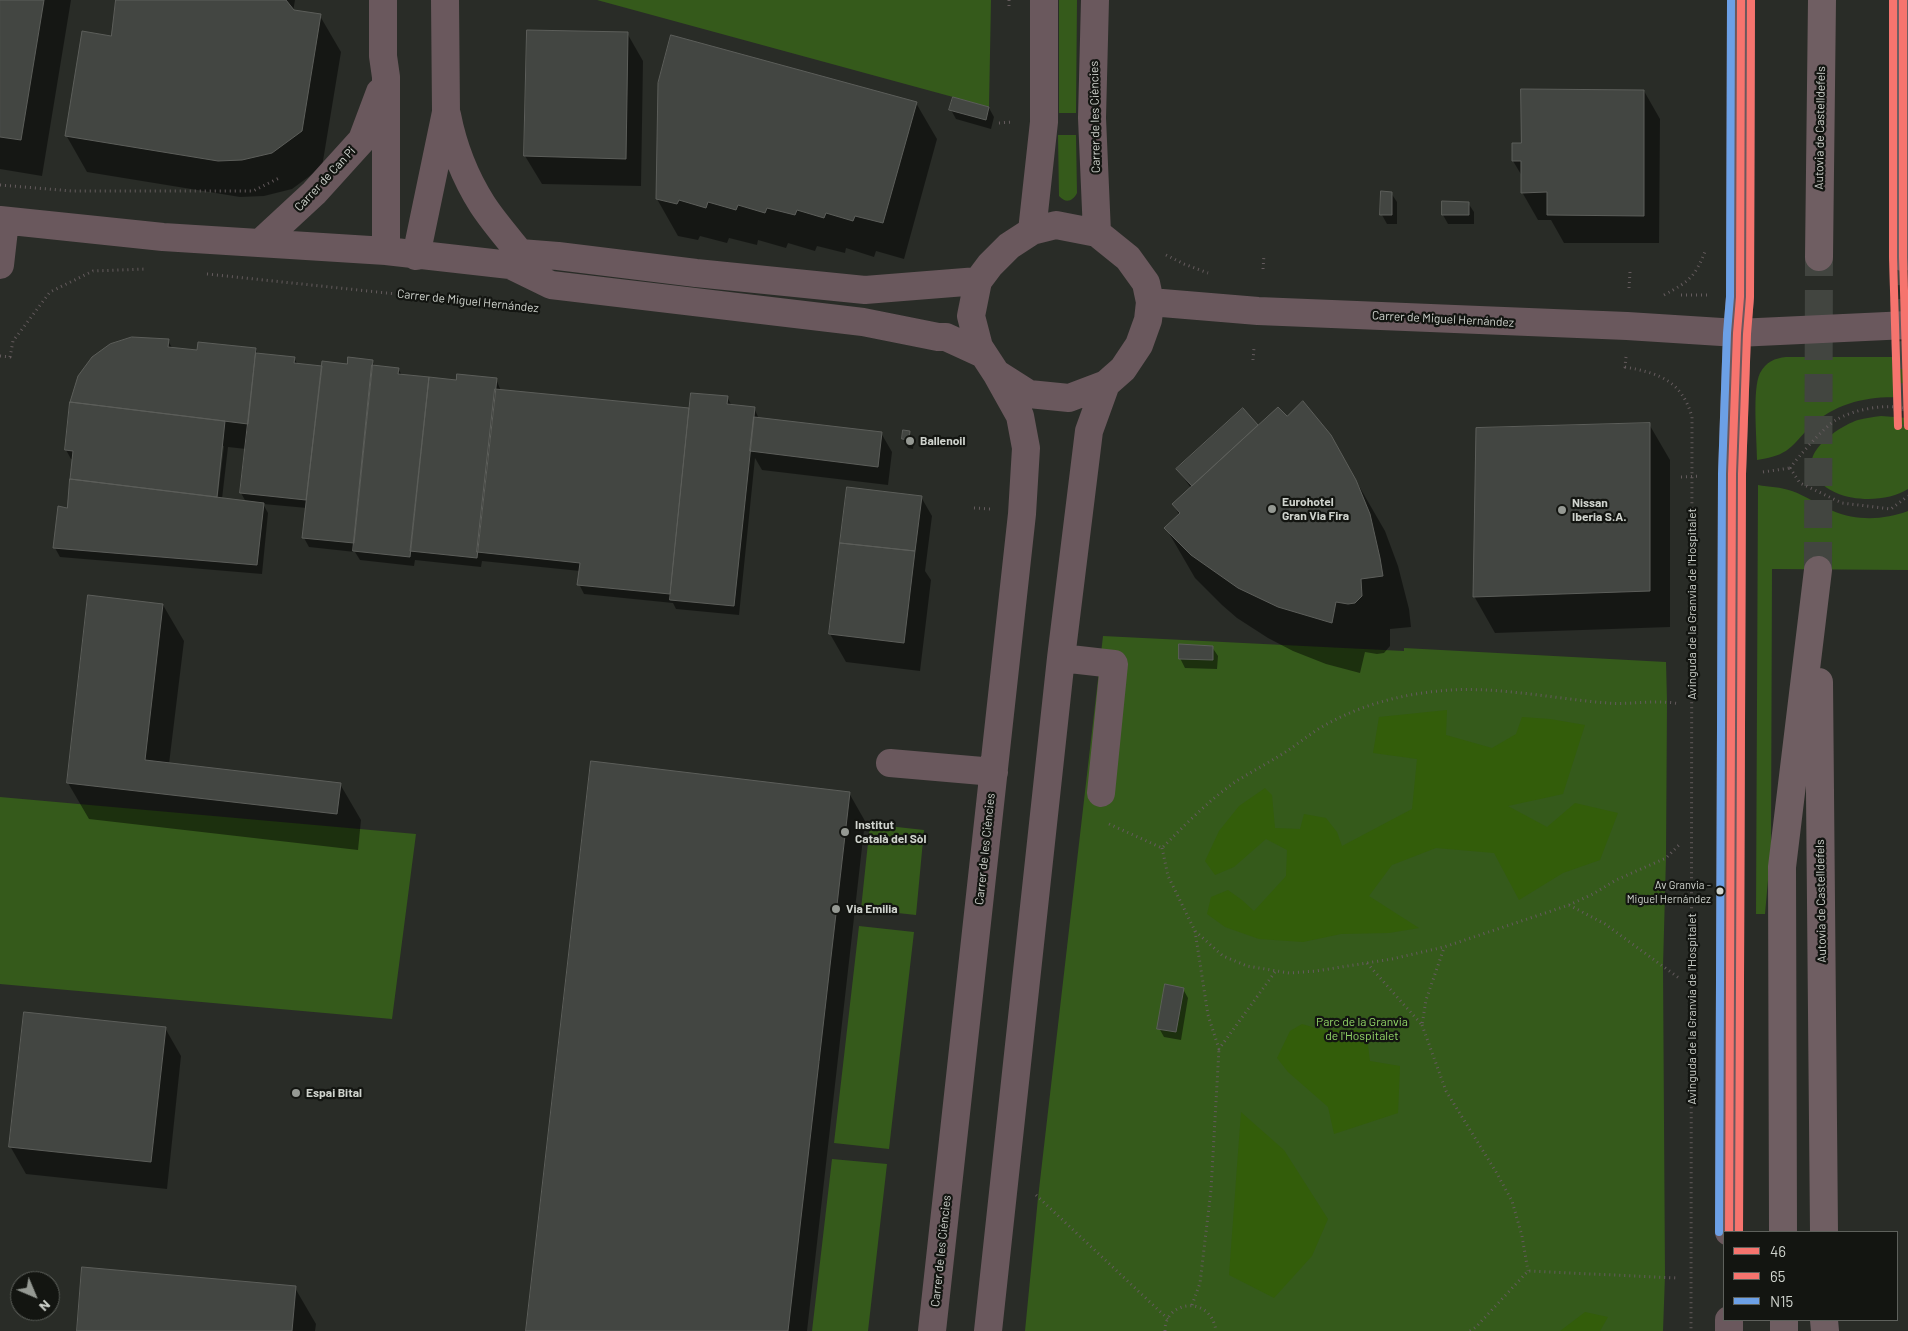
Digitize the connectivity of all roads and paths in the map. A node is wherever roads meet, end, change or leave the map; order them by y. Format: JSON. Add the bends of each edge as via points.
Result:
{"nodes":[{"id":1,"x":384,"y":0,"type":"edge"},
{"id":2,"x":445,"y":0,"type":"edge"},
{"id":3,"x":1044,"y":0,"type":"edge"},
{"id":4,"x":1095,"y":0,"type":"edge"},
{"id":5,"x":1740,"y":0,"type":"edge"},
{"id":6,"x":1822,"y":0,"type":"edge"},
{"id":7,"x":1903,"y":0,"type":"edge"},
{"id":8,"x":386,"y":76,"type":"junction"},
{"id":9,"x":446,"y":112,"type":"junction"},
{"id":10,"x":1018,"y":122,"type":"dead end"},
{"id":11,"x":999,"y":123,"type":"dead end"},
{"id":12,"x":286,"y":175,"type":"dead end"},
{"id":13,"x":0,"y":185,"type":"edge"},
{"id":14,"x":3,"y":221,"type":"edge"},
{"id":15,"x":1032,"y":231,"type":"junction"},
{"id":16,"x":1097,"y":234,"type":"junction"},
{"id":17,"x":1710,"y":241,"type":"dead end"},
{"id":18,"x":260,"y":243,"type":"junction"},
{"id":19,"x":386,"y":251,"type":"junction"},
{"id":20,"x":416,"y":256,"type":"junction"},
{"id":21,"x":1264,"y":256,"type":"dead end"},
{"id":22,"x":1818,"y":257,"type":"tunnel mouth"},
{"id":23,"x":1903,"y":257,"type":"dead end"},
{"id":24,"x":515,"y":259,"type":"junction"},
{"id":25,"x":0,"y":265,"type":"edge"},
{"id":26,"x":150,"y":269,"type":"dead end"},
{"id":27,"x":1263,"y":269,"type":"dead end"},
{"id":28,"x":1630,"y":272,"type":"dead end"},
{"id":29,"x":199,"y":273,"type":"dead end"},
{"id":30,"x":978,"y":282,"type":"junction"},
{"id":31,"x":1629,"y":288,"type":"dead end"},
{"id":32,"x":1715,"y":294,"type":"dead end"},
{"id":33,"x":1150,"y":302,"type":"junction"},
{"id":34,"x":522,"y":307,"type":"dead end"},
{"id":35,"x":1908,"y":325,"type":"edge"},
{"id":36,"x":1737,"y":333,"type":"junction"},
{"id":37,"x":1254,"y":348,"type":"dead end"},
{"id":38,"x":1626,"y":354,"type":"dead end"},
{"id":39,"x":0,"y":356,"type":"edge"},
{"id":40,"x":1253,"y":360,"type":"dead end"},
{"id":41,"x":990,"y":363,"type":"junction"},
{"id":42,"x":1106,"y":384,"type":"junction"},
{"id":43,"x":1908,"y":409,"type":"edge"},
{"id":44,"x":1790,"y":468,"type":"junction"},
{"id":45,"x":1758,"y":472,"type":"dead end"},
{"id":46,"x":1709,"y":476,"type":"dead end"},
{"id":47,"x":1692,"y":477,"type":"junction"},
{"id":48,"x":1681,"y":478,"type":"dead end"},
{"id":49,"x":1908,"y":496,"type":"edge"},
{"id":50,"x":974,"y":508,"type":"dead end"},
{"id":51,"x":997,"y":510,"type":"dead end"},
{"id":52,"x":1061,"y":658,"type":"junction"},
{"id":53,"x":1680,"y":704,"type":"dead end"},
{"id":54,"x":890,"y":763,"type":"dead end"},
{"id":55,"x":994,"y":772,"type":"junction"},
{"id":56,"x":1101,"y":793,"type":"dead end"},
{"id":57,"x":1105,"y":823,"type":"dead end"},
{"id":58,"x":1679,"y":845,"type":"dead end"},
{"id":59,"x":1162,"y":848,"type":"junction"},
{"id":60,"x":1569,"y":905,"type":"junction"},
{"id":61,"x":1195,"y":931,"type":"junction"},
{"id":62,"x":1444,"y":947,"type":"junction"},
{"id":63,"x":1367,"y":962,"type":"junction"},
{"id":64,"x":1275,"y":972,"type":"junction"},
{"id":65,"x":1679,"y":978,"type":"dead end"},
{"id":66,"x":1422,"y":1024,"type":"junction"},
{"id":67,"x":1219,"y":1049,"type":"junction"},
{"id":68,"x":1032,"y":1192,"type":"dead end"},
{"id":69,"x":1729,"y":1231,"type":"edge"},
{"id":70,"x":1783,"y":1231,"type":"edge"},
{"id":71,"x":1824,"y":1231,"type":"edge"},
{"id":72,"x":1528,"y":1271,"type":"junction"},
{"id":73,"x":1677,"y":1278,"type":"dead end"},
{"id":74,"x":1192,"y":1305,"type":"junction"},
{"id":75,"x":1168,"y":1319,"type":"junction"},
{"id":76,"x":932,"y":1331,"type":"edge"},
{"id":77,"x":988,"y":1331,"type":"edge"},
{"id":78,"x":1165,"y":1331,"type":"edge"},
{"id":79,"x":1216,"y":1331,"type":"edge"},
{"id":80,"x":1470,"y":1331,"type":"edge"},
{"id":81,"x":1691,"y":1331,"type":"edge"}],
"edges":[{"from":1,"to":8,"type":"street","name":"Carrer de Can Pi"},
{"from":2,"to":9,"type":"street"},
{"from":3,"to":15,"type":"street","via":[[1044,122]]},
{"from":4,"to":16,"type":"street","name":"Carrer de les Ciències","via":[[1092,118]]},
{"from":5,"to":36,"type":"street","via":[[1741,210]]},
{"from":6,"to":22,"type":"highway","name":"Autovia de Castelldefels"},
{"from":7,"to":23,"type":"highway"},
{"from":8,"to":18,"type":"street","name":"Carrer de Can Pi","via":[[362,140],[314,193]]},
{"from":8,"to":19,"type":"street","name":"Carrer de Can Pi"},
{"from":9,"to":20,"type":"street"},
{"from":9,"to":24,"type":"street","via":[[467,174]]},
{"from":10,"to":11,"type":"path"},
{"from":12,"to":13,"type":"path","via":[[253,191],[72,191]]},
{"from":14,"to":18,"type":"street"},
{"from":14,"to":25,"type":"street"},
{"from":15,"to":16,"type":"street","via":[[1056,225]]},
{"from":15,"to":30,"type":"street","via":[[1009,246]]},
{"from":16,"to":33,"type":"street","via":[[1128,258],[1146,283]]},
{"from":17,"to":32,"type":"path","via":[[1689,281],[1663,296]]},
{"from":18,"to":19,"type":"street"},
{"from":19,"to":20,"type":"street"},
{"from":20,"to":24,"type":"street"},
{"from":21,"to":27,"type":"path"},
{"from":24,"to":30,"type":"street","via":[[558,256],[865,290]]},
{"from":24,"to":41,"type":"street","via":[[551,285],[863,322],[946,337]]},
{"from":26,"to":39,"type":"path","via":[[93,271],[50,292],[13,341],[10,357]]},
{"from":28,"to":31,"type":"path"},
{"from":29,"to":34,"type":"path","name":"Carrer de Miguel Hernández"},
{"from":30,"to":41,"type":"street","via":[[971,316],[979,347]]},
{"from":33,"to":36,"type":"street","name":"Carrer de Miguel Hernández","via":[[1258,311]]},
{"from":33,"to":42,"type":"street","via":[[1148,320],[1139,345],[1123,369]]},
{"from":35,"to":36,"type":"street"},
{"from":36,"to":69,"type":"street","via":[[1732,474]]},
{"from":37,"to":40,"type":"path"},
{"from":38,"to":47,"type":"path","name":"Avinguda de la Granvia de l'Hospitalet","via":[[1625,367],[1658,375],[1673,384],[1689,405]]},
{"from":41,"to":42,"type":"street","via":[[1030,394],[1069,398]]},
{"from":41,"to":55,"type":"street","name":"Carrer de les Ciències","via":[[1020,416],[1026,448],[1022,514]]},
{"from":42,"to":52,"type":"street","via":[[1088,431]]},
{"from":43,"to":44,"type":"path","via":[[1866,408],[1836,420]]},
{"from":44,"to":45,"type":"path"},
{"from":44,"to":49,"type":"path","via":[[1800,483],[1842,503],[1891,509]]},
{"from":46,"to":47,"type":"path"},
{"from":47,"to":48,"type":"path"},
{"from":47,"to":81,"type":"path","name":"Avinguda de la Granvia de l'Hospitalet"},
{"from":50,"to":51,"type":"path"},
{"from":52,"to":56,"type":"street","via":[[1114,664]]},
{"from":52,"to":77,"type":"street"},
{"from":53,"to":59,"type":"path","via":[[1667,701],[1610,703],[1477,690],[1424,692],[1373,704],[1326,724],[1236,782]]},
{"from":54,"to":55,"type":"street"},
{"from":55,"to":76,"type":"street","name":"Carrer de les Ciències"},
{"from":57,"to":59,"type":"path"},
{"from":58,"to":60,"type":"path","via":[[1666,858]]},
{"from":59,"to":61,"type":"path","via":[[1168,876]]},
{"from":60,"to":62,"type":"path"},
{"from":60,"to":65,"type":"path","via":[[1605,924]]},
{"from":61,"to":64,"type":"path","via":[[1223,956]]},
{"from":61,"to":67,"type":"path","via":[[1208,1016]]},
{"from":62,"to":63,"type":"path"},
{"from":62,"to":66,"type":"path","via":[[1426,1000]]},
{"from":63,"to":64,"type":"path","via":[[1316,971]]},
{"from":63,"to":66,"type":"path"},
{"from":64,"to":67,"type":"path"},
{"from":66,"to":72,"type":"path","via":[[1446,1091],[1512,1200]]},
{"from":67,"to":74,"type":"path","via":[[1211,1190],[1200,1283]]},
{"from":68,"to":75,"type":"path"},
{"from":70,"to":71,"type":"highway","name":"Autovia de Castelldefels","via":[[1782,867],[1818,570]]},
{"from":72,"to":73,"type":"path"},
{"from":72,"to":80,"type":"path"},
{"from":74,"to":75,"type":"path","via":[[1182,1307]]},
{"from":74,"to":79,"type":"path","via":[[1209,1313]]},
{"from":75,"to":78,"type":"path"}]}
